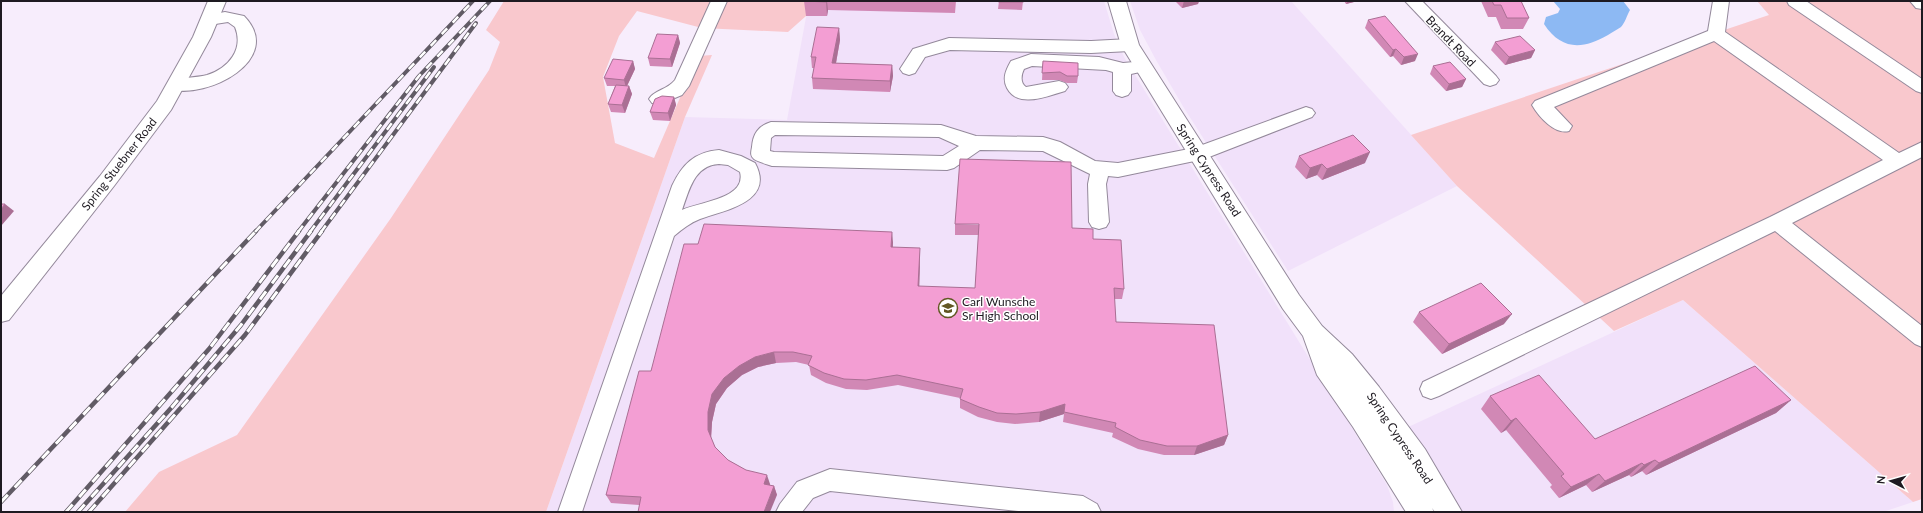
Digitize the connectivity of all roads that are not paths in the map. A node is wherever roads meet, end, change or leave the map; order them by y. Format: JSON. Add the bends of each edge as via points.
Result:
{"nodes":[{"id":1,"x":217,"y":1,"type":"edge"},
{"id":2,"x":719,"y":1,"type":"edge"},
{"id":3,"x":1117,"y":1,"type":"edge"},
{"id":4,"x":1413,"y":1,"type":"edge"},
{"id":5,"x":1721,"y":1,"type":"edge"},
{"id":6,"x":1795,"y":1,"type":"edge"},
{"id":7,"x":1918,"y":1,"type":"edge"},
{"id":8,"x":1922,"y":4,"type":"edge"},
{"id":9,"x":209,"y":20,"type":"junction"},
{"id":10,"x":1716,"y":34,"type":"junction"},
{"id":11,"x":1130,"y":45,"type":"junction"},
{"id":12,"x":1143,"y":66,"type":"junction"},
{"id":13,"x":909,"y":69,"type":"dead end"},
{"id":14,"x":1122,"y":69,"type":"junction"},
{"id":15,"x":1490,"y":80,"type":"dead end"},
{"id":16,"x":176,"y":85,"type":"junction"},
{"id":17,"x":1922,"y":86,"type":"edge"},
{"id":18,"x":1059,"y":87,"type":"dead end"},
{"id":19,"x":1122,"y":91,"type":"dead end"},
{"id":20,"x":658,"y":99,"type":"edge"},
{"id":21,"x":1306,"y":112,"type":"dead end"},
{"id":22,"x":1563,"y":126,"type":"dead end"},
{"id":23,"x":976,"y":143,"type":"junction"},
{"id":24,"x":1922,"y":150,"type":"edge"},
{"id":25,"x":1197,"y":154,"type":"junction"},
{"id":26,"x":1899,"y":162,"type":"junction"},
{"id":27,"x":1100,"y":169,"type":"junction"},
{"id":28,"x":1099,"y":222,"type":"dead end"},
{"id":29,"x":1777,"y":222,"type":"junction"},
{"id":30,"x":666,"y":232,"type":"junction"},
{"id":31,"x":1,"y":314,"type":"edge"},
{"id":32,"x":1314,"y":333,"type":"junction"},
{"id":33,"x":1922,"y":338,"type":"edge"},
{"id":34,"x":1431,"y":390,"type":"dead end"},
{"id":35,"x":1412,"y":505,"type":"edge"},
{"id":36,"x":1023,"y":507,"type":"edge"},
{"id":37,"x":570,"y":512,"type":"edge"},
{"id":38,"x":788,"y":512,"type":"edge"},
{"id":39,"x":1089,"y":512,"type":"edge"},
{"id":40,"x":1449,"y":512,"type":"edge"}],
"edges":[{"from":1,"to":9,"type":"main road","name":"Spring Stuebner Road"},
{"from":2,"to":20,"type":"street","via":[[683,82],[676,92]]},
{"from":3,"to":11,"type":"main road","name":"Spring Cypress Road"},
{"from":4,"to":15,"type":"street","name":"Brandt Road"},
{"from":5,"to":10,"type":"street"},
{"from":6,"to":17,"type":"street"},
{"from":7,"to":8,"type":"street"},
{"from":9,"to":16,"type":"main road","name":"Spring Stuebner Road"},
{"from":9,"to":16,"type":"street","via":[[229,17],[242,24],[246,34],[244,54],[227,72],[203,82]]},
{"from":10,"to":22,"type":"street","via":[[1541,105]]},
{"from":10,"to":26,"type":"street"},
{"from":11,"to":12,"type":"main road","name":"Spring Cypress Road"},
{"from":11,"to":13,"type":"street","via":[[1091,47],[949,44],[918,53]]},
{"from":12,"to":14,"type":"street"},
{"from":12,"to":25,"type":"main road","name":"Spring Cypress Road"},
{"from":14,"to":18,"type":"street","via":[[1099,63],[1031,60],[1017,66],[1013,74],[1017,90],[1021,93],[1033,94]]},
{"from":14,"to":19,"type":"street"},
{"from":16,"to":31,"type":"main road","name":"Spring Stuebner Road","via":[[107,181]]},
{"from":21,"to":25,"type":"street"},
{"from":23,"to":23,"type":"street","via":[[941,131],[771,128],[762,136],[760,154],[772,159],[947,163]]},
{"from":23,"to":27,"type":"street","via":[[1044,144],[1092,168]]},
{"from":24,"to":26,"type":"street"},
{"from":25,"to":27,"type":"street","via":[[1118,170]]},
{"from":25,"to":32,"type":"main road","name":"Spring Cypress Road"},
{"from":26,"to":29,"type":"street"},
{"from":27,"to":28,"type":"street","via":[[1097,184]]},
{"from":29,"to":33,"type":"street"},
{"from":29,"to":34,"type":"street"},
{"from":30,"to":30,"type":"street","via":[[678,221],[740,197],[750,180],[748,168],[727,157],[713,157],[696,165],[684,179]]},
{"from":30,"to":37,"type":"street"},
{"from":32,"to":35,"type":"main road","name":"Spring Cypress Road","via":[[1325,368],[1362,419]]},
{"from":32,"to":40,"type":"main road","name":"Spring Cypress Road","via":[[1344,361],[1370,394],[1416,457]]},
{"from":36,"to":38,"type":"street","via":[[830,480],[805,490]]},
{"from":36,"to":39,"type":"street","via":[[1083,507]]}]}
